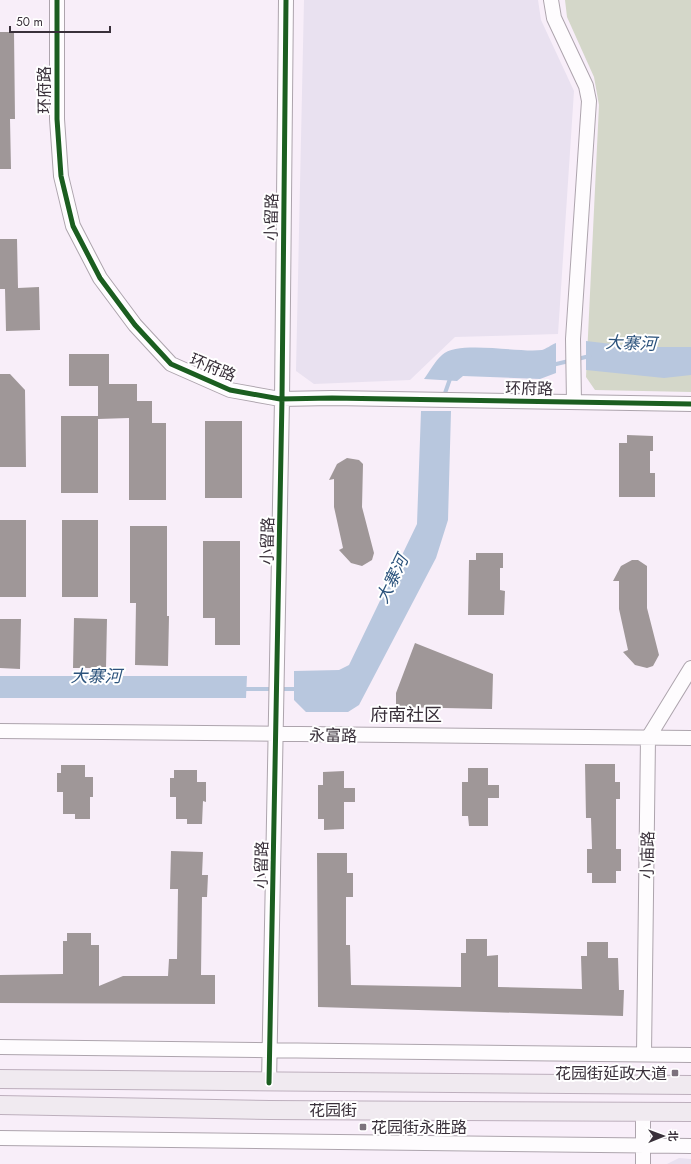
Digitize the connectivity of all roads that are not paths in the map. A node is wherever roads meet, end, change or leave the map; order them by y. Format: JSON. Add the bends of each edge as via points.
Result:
{"nodes":[{"id":1,"x":57,"y":0,"type":"edge"},
{"id":2,"x":286,"y":0,"type":"edge"},
{"id":3,"x":552,"y":0,"type":"edge"},
{"id":4,"x":282,"y":399,"type":"junction"},
{"id":5,"x":574,"y":402,"type":"junction"},
{"id":6,"x":691,"y":404,"type":"edge"},
{"id":7,"x":691,"y":668,"type":"edge"},
{"id":8,"x":0,"y":731,"type":"edge"},
{"id":9,"x":277,"y":734,"type":"junction"},
{"id":10,"x":648,"y":738,"type":"junction"},
{"id":11,"x":691,"y":738,"type":"edge"},
{"id":12,"x":0,"y":1047,"type":"edge"},
{"id":13,"x":270,"y":1050,"type":"junction"},
{"id":14,"x":644,"y":1054,"type":"junction"},
{"id":15,"x":691,"y":1055,"type":"edge"},
{"id":16,"x":0,"y":1079,"type":"edge"},
{"id":17,"x":269,"y":1083,"type":"junction"},
{"id":18,"x":691,"y":1085,"type":"edge"},
{"id":19,"x":0,"y":1105,"type":"edge"},
{"id":20,"x":643,"y":1111,"type":"junction"},
{"id":21,"x":691,"y":1112,"type":"edge"},
{"id":22,"x":0,"y":1138,"type":"edge"},
{"id":23,"x":644,"y":1146,"type":"junction"},
{"id":24,"x":691,"y":1146,"type":"edge"},
{"id":25,"x":643,"y":1164,"type":"edge"}],
"edges":[{"from":1,"to":4,"type":"street","name":"环府路","via":[[57,119],[61,176],[73,226],[100,278],[135,325],[171,364],[230,390]]},
{"from":2,"to":4,"type":"street","name":"小留路"},
{"from":3,"to":5,"type":"street","via":[[554,18],[586,86],[589,101],[573,339]]},
{"from":4,"to":5,"type":"street","name":"环府路"},
{"from":4,"to":9,"type":"street","name":"小留路"},
{"from":5,"to":6,"type":"street","name":"环府路"},
{"from":7,"to":10,"type":"street"},
{"from":8,"to":9,"type":"street","name":"永富路"},
{"from":9,"to":10,"type":"street","name":"永富路"},
{"from":9,"to":13,"type":"street","name":"小留路"},
{"from":10,"to":11,"type":"street","name":"永富路"},
{"from":10,"to":14,"type":"street","name":"小庙路"},
{"from":12,"to":13,"type":"street"},
{"from":13,"to":14,"type":"street"},
{"from":13,"to":17,"type":"street","name":"小留路"},
{"from":14,"to":15,"type":"street"},
{"from":16,"to":17,"type":"main road","name":"花园街"},
{"from":17,"to":18,"type":"main road","name":"花园街"},
{"from":19,"to":20,"type":"main road","name":"花园街","via":[[270,1110]]},
{"from":20,"to":21,"type":"main road","name":"花园街"},
{"from":20,"to":23,"type":"street"},
{"from":22,"to":23,"type":"street"},
{"from":23,"to":24,"type":"street"},
{"from":23,"to":25,"type":"street"}]}
